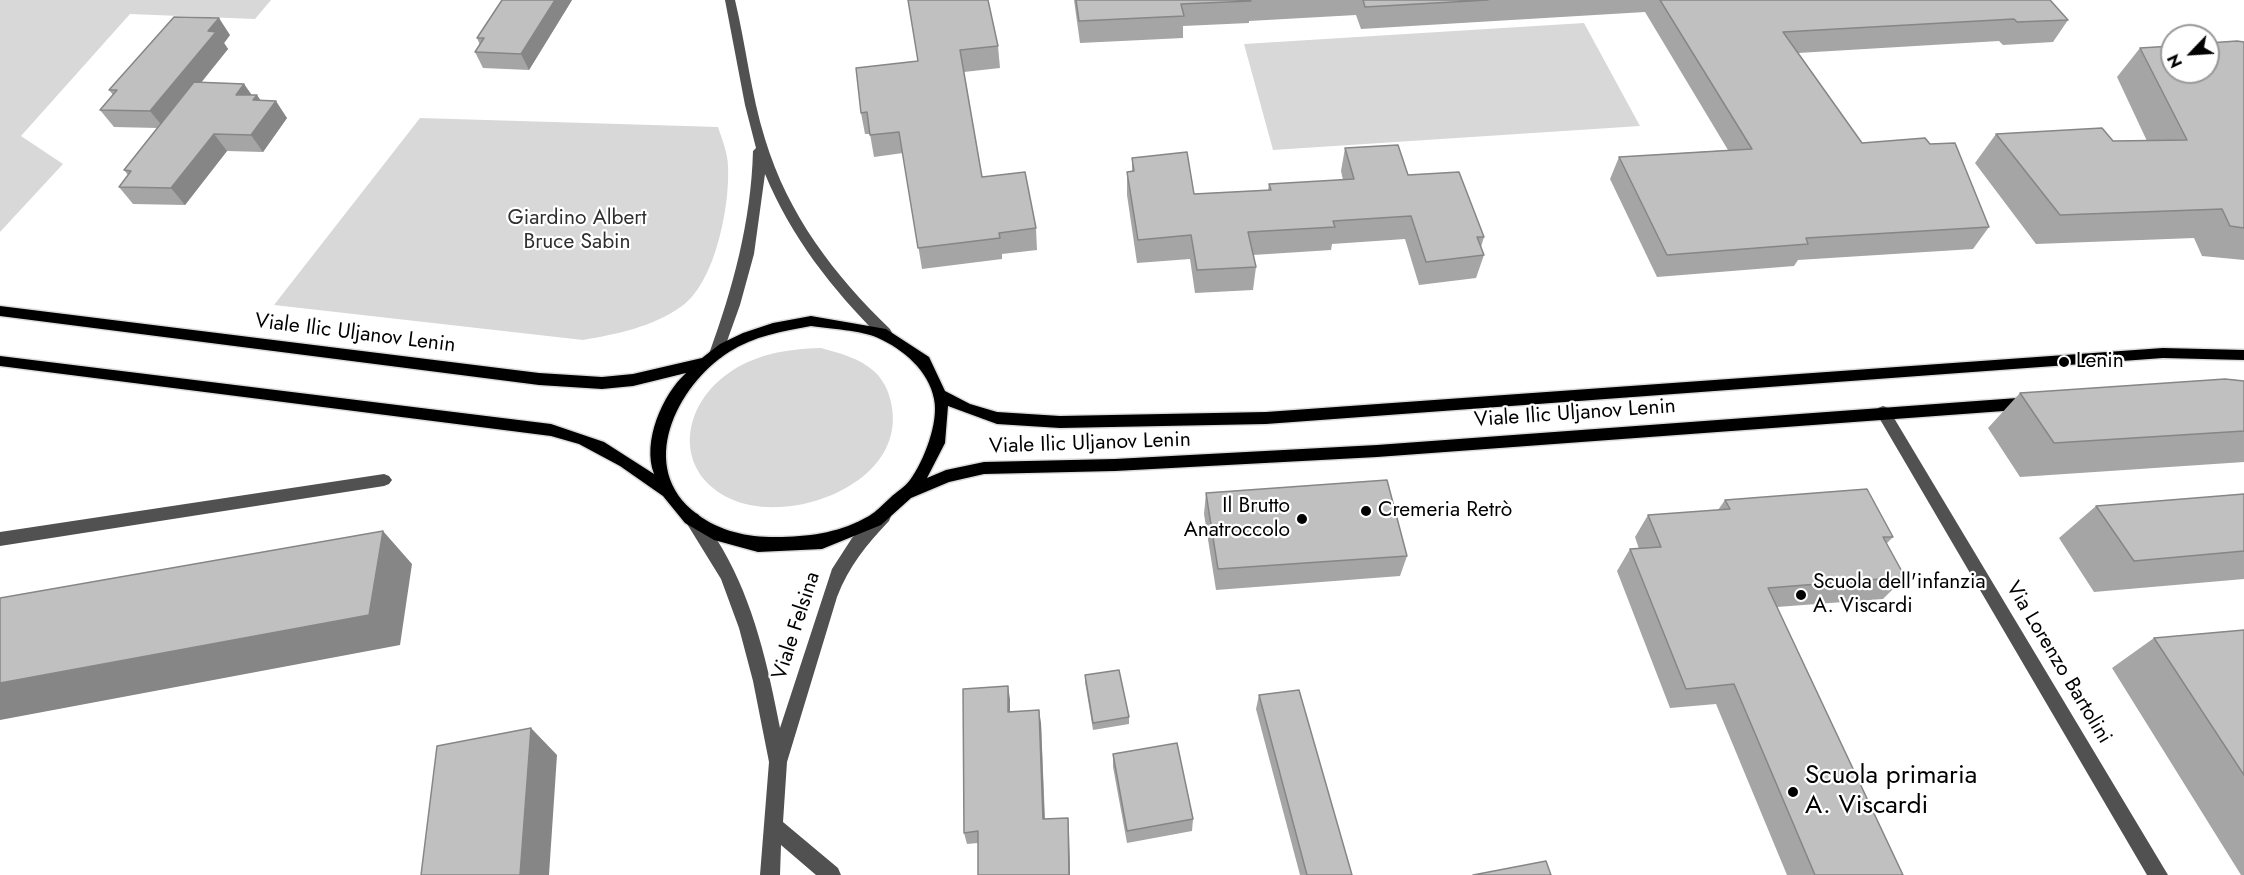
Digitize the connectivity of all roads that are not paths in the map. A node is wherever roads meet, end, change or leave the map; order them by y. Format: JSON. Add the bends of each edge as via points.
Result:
{"nodes":[{"id":1,"x":730,"y":0,"type":"edge"},
{"id":2,"x":759,"y":139,"type":"junction"},
{"id":3,"x":0,"y":311,"type":"edge"},
{"id":4,"x":885,"y":333,"type":"junction"},
{"id":5,"x":716,"y":354,"type":"junction"},
{"id":6,"x":2244,"y":355,"type":"edge"},
{"id":7,"x":0,"y":361,"type":"edge"},
{"id":8,"x":704,"y":363,"type":"junction"},
{"id":9,"x":941,"y":395,"type":"junction"},
{"id":10,"x":2046,"y":402,"type":"edge"},
{"id":11,"x":1883,"y":412,"type":"junction"},
{"id":12,"x":384,"y":480,"type":"dead end"},
{"id":13,"x":666,"y":491,"type":"junction"},
{"id":14,"x":912,"y":492,"type":"junction"},
{"id":15,"x":883,"y":516,"type":"junction"},
{"id":16,"x":692,"y":519,"type":"junction"},
{"id":17,"x":0,"y":539,"type":"edge"},
{"id":18,"x":778,"y":762,"type":"junction"},
{"id":19,"x":773,"y":826,"type":"junction"},
{"id":20,"x":770,"y":875,"type":"edge"},
{"id":21,"x":831,"y":875,"type":"edge"},
{"id":22,"x":2158,"y":875,"type":"edge"}],
"edges":[{"from":1,"to":2,"type":"street"},
{"from":2,"to":4,"type":"street","via":[[779,194],[803,235],[840,286]]},
{"from":2,"to":5,"type":"street","via":[[757,205],[736,297]]},
{"from":3,"to":8,"type":"main road","name":"Viale Ilic Uljanov Lenin","via":[[539,379],[602,383],[633,380]]},
{"from":4,"to":5,"type":"main road","via":[[862,325],[811,321],[759,332]]},
{"from":4,"to":9,"type":"main road","via":[[917,354],[929,368]]},
{"from":5,"to":8,"type":"main road"},
{"from":6,"to":9,"type":"main road","name":"Viale Ilic Uljanov Lenin","via":[[2163,353],[1266,418],[1060,422],[997,418]]},
{"from":7,"to":13,"type":"main road","via":[[551,430],[581,437],[610,450]]},
{"from":8,"to":13,"type":"main road","via":[[669,406],[660,430],[658,470]]},
{"from":9,"to":14,"type":"main road","via":[[944,414],[939,446]]},
{"from":10,"to":11,"type":"main road","name":"Viale Ilic Uljanov Lenin"},
{"from":11,"to":14,"type":"main road","name":"Viale Ilic Uljanov Lenin","via":[[1272,458],[984,468],[946,476]]},
{"from":11,"to":22,"type":"street","name":"Via Lorenzo Bartolini"},
{"from":12,"to":17,"type":"street"},
{"from":13,"to":16,"type":"main road"},
{"from":14,"to":15,"type":"main road"},
{"from":15,"to":16,"type":"main road","via":[[846,534],[787,546],[734,540]]},
{"from":15,"to":18,"type":"street","name":"Viale Felsina","via":[[840,569]]},
{"from":16,"to":18,"type":"street","name":"Viale Felsina","via":[[716,554],[737,598],[763,686]]},
{"from":18,"to":19,"type":"street","name":"Viale Felsina"},
{"from":19,"to":20,"type":"street","name":"Viale Felsina"},
{"from":19,"to":21,"type":"street"}]}
